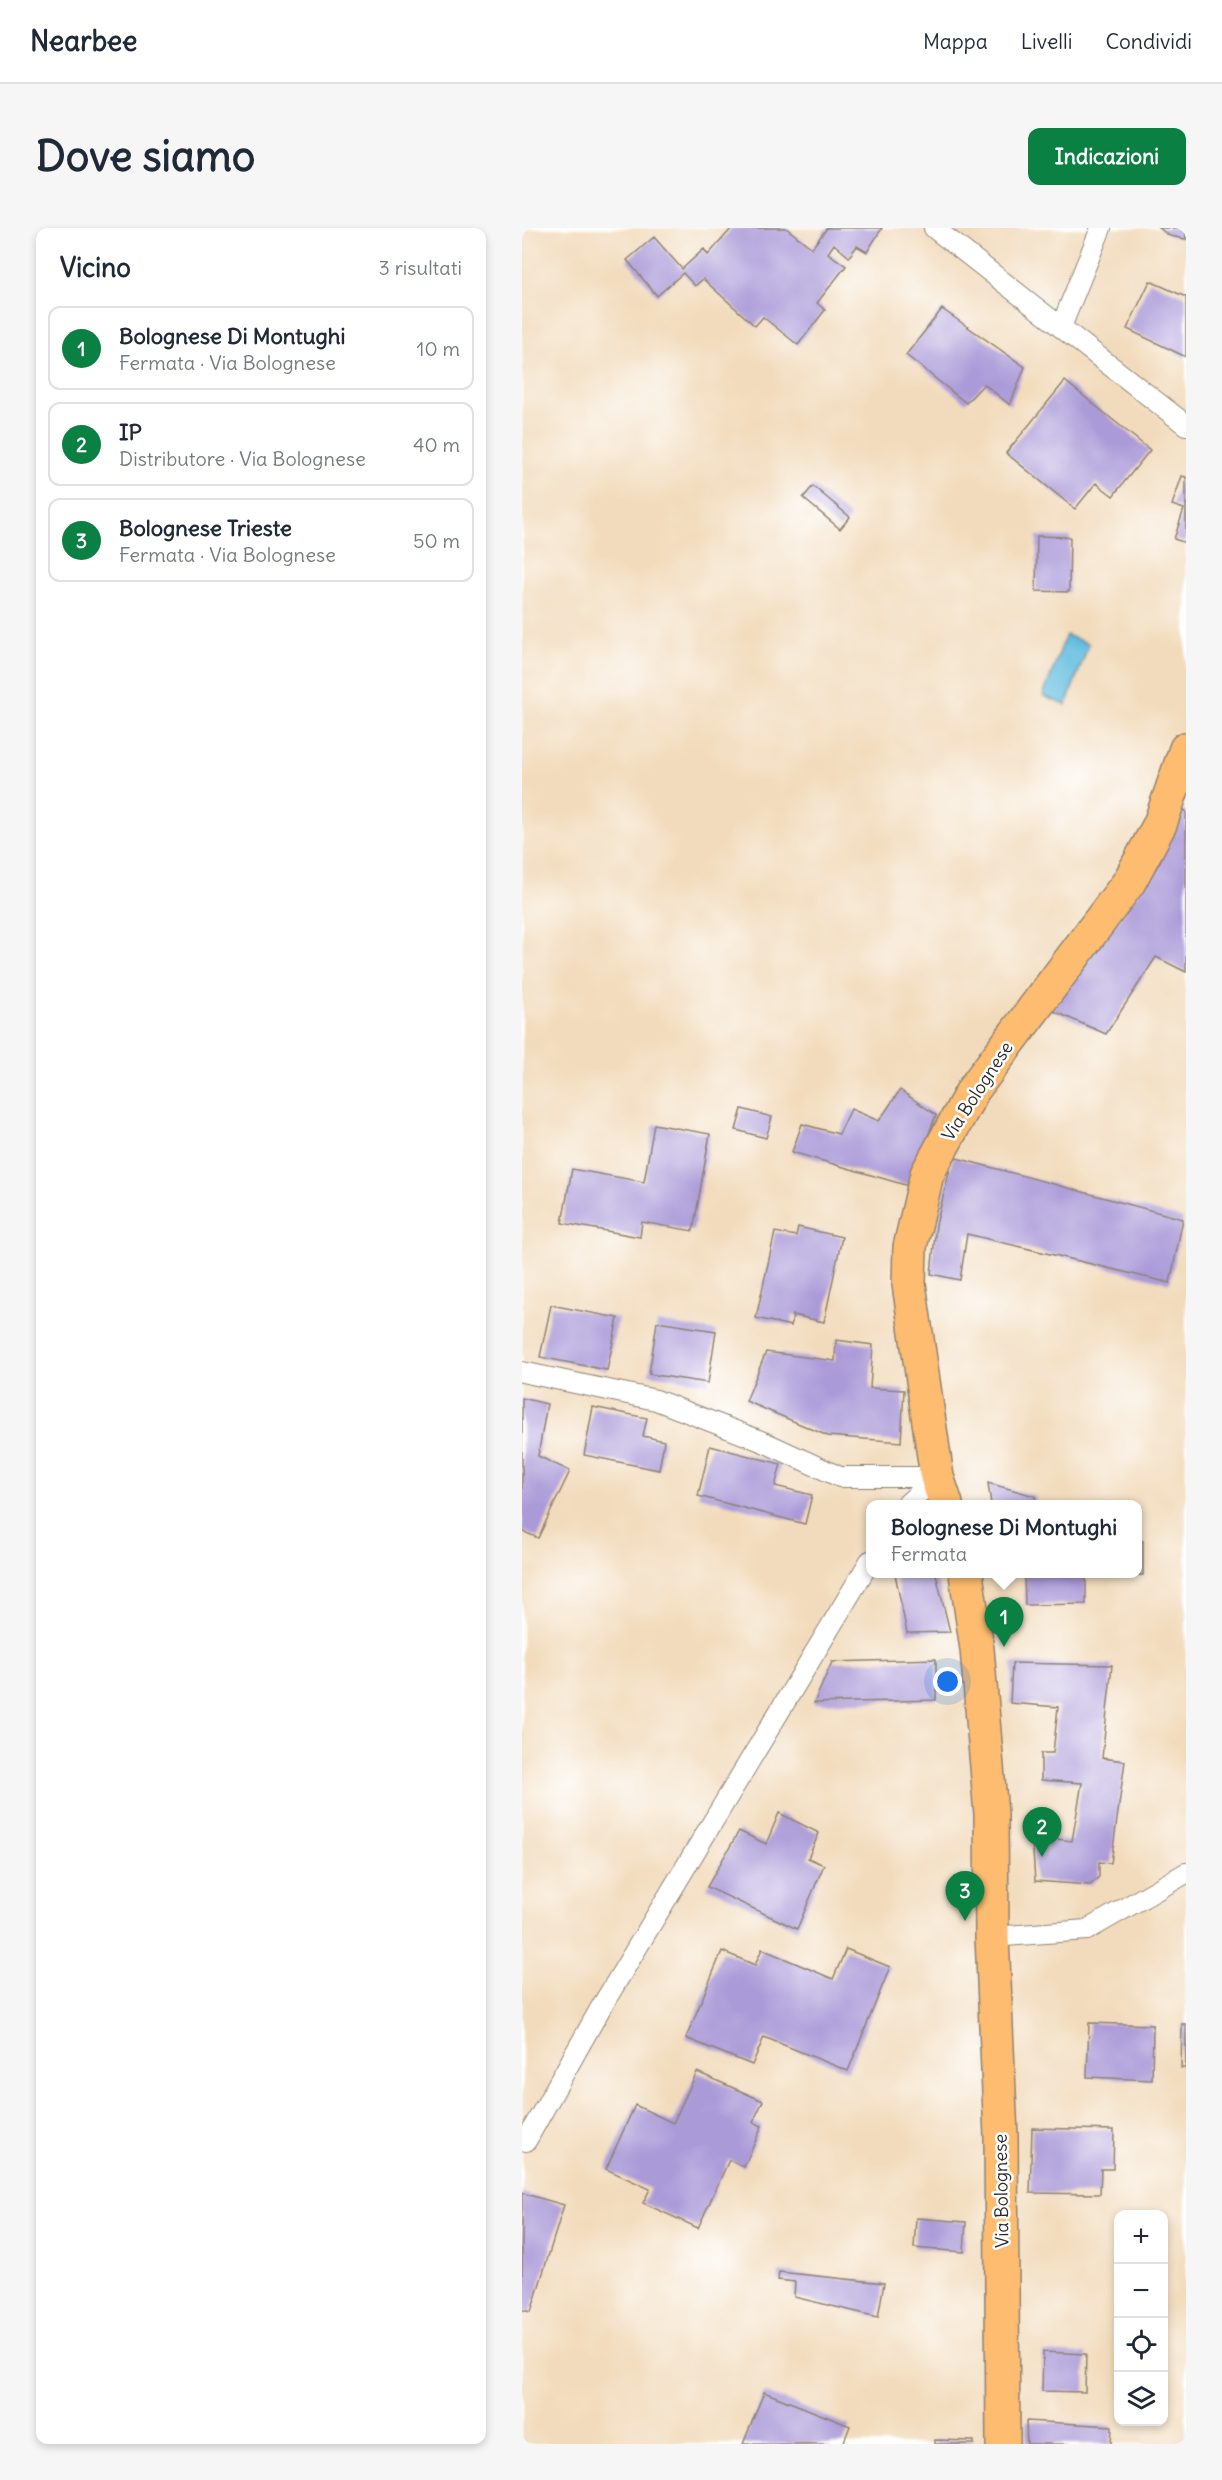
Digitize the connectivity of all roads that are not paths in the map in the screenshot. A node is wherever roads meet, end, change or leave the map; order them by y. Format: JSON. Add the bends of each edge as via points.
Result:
{"nodes":[{"id":1,"x":934,"y":228,"type":"edge"},
{"id":2,"x":1101,"y":228,"type":"edge"},
{"id":3,"x":1061,"y":327,"type":"junction"},
{"id":4,"x":1186,"y":425,"type":"edge"},
{"id":5,"x":1186,"y":749,"type":"edge"},
{"id":6,"x":522,"y":1372,"type":"edge"},
{"id":7,"x":941,"y":1491,"type":"edge"},
{"id":8,"x":917,"y":1500,"type":"edge"},
{"id":9,"x":866,"y":1568,"type":"edge"},
{"id":10,"x":967,"y":1578,"type":"edge"},
{"id":11,"x":1186,"y":1873,"type":"edge"},
{"id":12,"x":992,"y":1937,"type":"junction"},
{"id":13,"x":526,"y":2142,"type":"dead end"},
{"id":14,"x":1003,"y":2444,"type":"edge"}],
"edges":[{"from":1,"to":3,"type":"lane"},
{"from":2,"to":3,"type":"lane"},
{"from":3,"to":4,"type":"lane"},
{"from":5,"to":7,"type":"main road","name":"Via Bolognese","via":[[1160,824],[1129,882],[973,1090],[927,1174],[910,1247],[909,1284]]},
{"from":6,"to":7,"type":"lane","via":[[656,1400],[840,1477]]},
{"from":7,"to":8,"type":"lane"},
{"from":9,"to":13,"type":"lane","via":[[600,2009]]},
{"from":10,"to":12,"type":"main road","name":"Via Bolognese","via":[[989,1785]]},
{"from":11,"to":12,"type":"lane","via":[[1087,1930]]},
{"from":12,"to":14,"type":"main road","name":"Via Bolognese","via":[[1001,2136]]}]}
